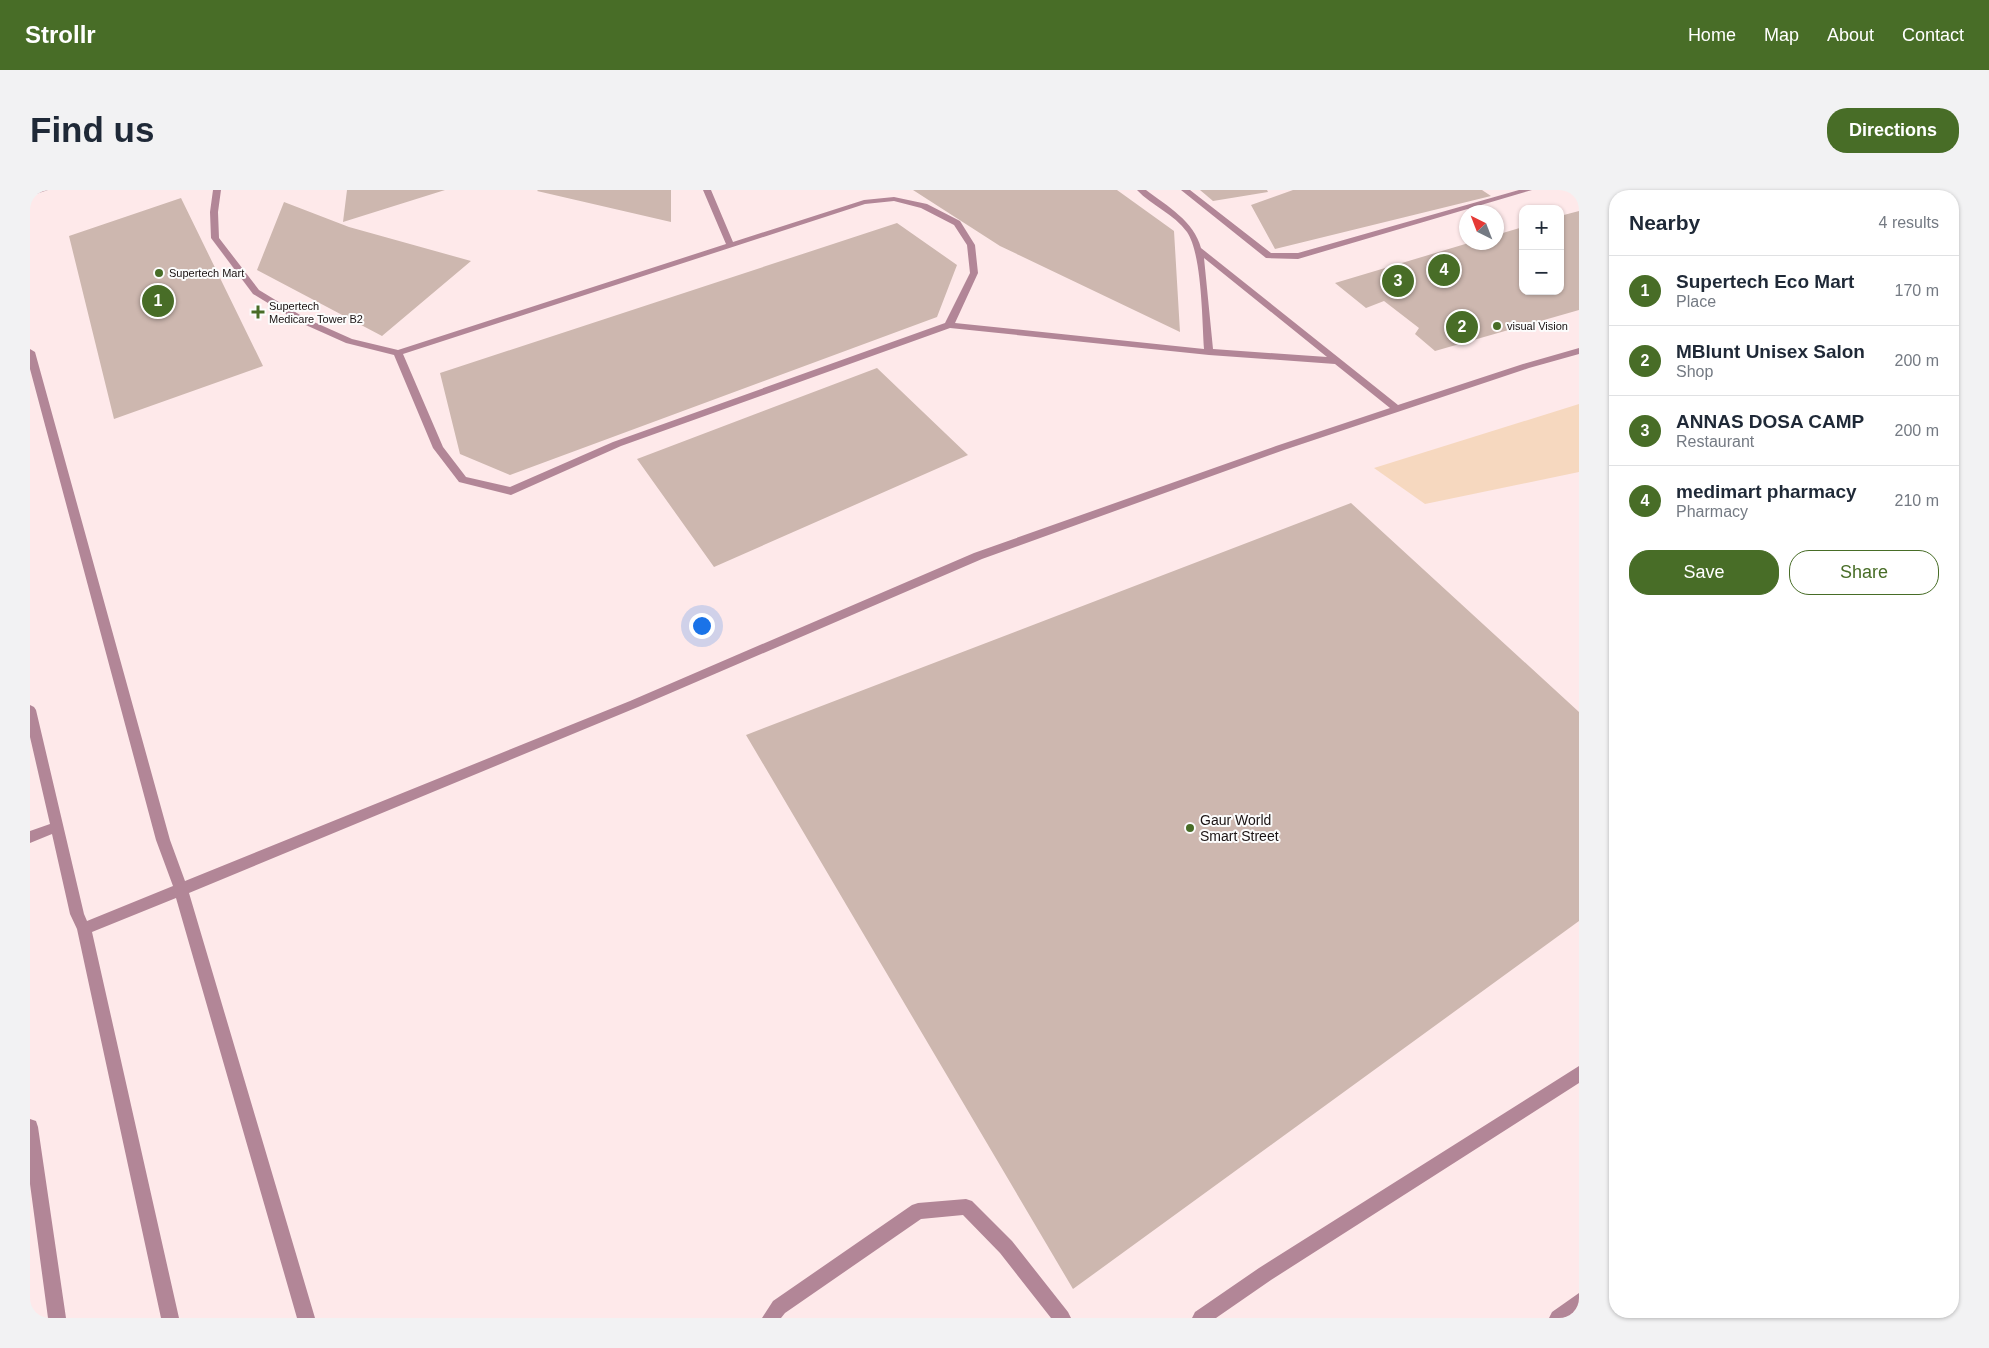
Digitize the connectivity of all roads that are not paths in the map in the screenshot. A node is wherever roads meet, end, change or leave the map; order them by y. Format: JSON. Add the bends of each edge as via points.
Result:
{"nodes":[{"id":1,"x":44,"y":190,"type":"edge"},
{"id":2,"x":217,"y":190,"type":"edge"},
{"id":3,"x":707,"y":190,"type":"edge"},
{"id":4,"x":1141,"y":190,"type":"edge"},
{"id":5,"x":1185,"y":190,"type":"edge"},
{"id":6,"x":1528,"y":190,"type":"edge"},
{"id":7,"x":30,"y":194,"type":"edge"},
{"id":8,"x":730,"y":244,"type":"junction"},
{"id":9,"x":1199,"y":250,"type":"junction"},
{"id":10,"x":949,"y":325,"type":"junction"},
{"id":11,"x":1579,"y":351,"type":"edge"},
{"id":12,"x":30,"y":352,"type":"edge"},
{"id":13,"x":1209,"y":352,"type":"junction"},
{"id":14,"x":398,"y":353,"type":"junction"},
{"id":15,"x":1338,"y":361,"type":"junction"},
{"id":16,"x":1397,"y":409,"type":"junction"},
{"id":17,"x":30,"y":710,"type":"edge"},
{"id":18,"x":56,"y":827,"type":"junction"},
{"id":19,"x":30,"y":837,"type":"edge"},
{"id":20,"x":181,"y":890,"type":"junction"},
{"id":21,"x":84,"y":929,"type":"junction"},
{"id":22,"x":1579,"y":1074,"type":"edge"},
{"id":23,"x":30,"y":1127,"type":"edge"},
{"id":24,"x":1579,"y":1302,"type":"edge"},
{"id":25,"x":57,"y":1318,"type":"edge"},
{"id":26,"x":170,"y":1318,"type":"edge"},
{"id":27,"x":306,"y":1318,"type":"edge"},
{"id":28,"x":771,"y":1318,"type":"edge"},
{"id":29,"x":1062,"y":1318,"type":"edge"},
{"id":30,"x":1201,"y":1318,"type":"edge"},
{"id":31,"x":1558,"y":1318,"type":"edge"}],
"edges":[{"from":1,"to":7,"type":"street"},
{"from":2,"to":14,"type":"street","via":[[215,238],[256,292],[302,320],[342,337]]},
{"from":3,"to":8,"type":"street"},
{"from":4,"to":9,"type":"street","via":[[1180,221],[1192,234]]},
{"from":5,"to":6,"type":"street","via":[[1269,256],[1298,256]]},
{"from":8,"to":10,"type":"street","via":[[864,202],[894,199],[924,206],[957,223],[971,245],[974,273]]},
{"from":8,"to":14,"type":"street"},
{"from":9,"to":13,"type":"street"},
{"from":9,"to":15,"type":"street"},
{"from":10,"to":13,"type":"street"},
{"from":10,"to":14,"type":"street","via":[[617,444],[511,490],[463,480],[438,448]]},
{"from":11,"to":16,"type":"street"},
{"from":12,"to":20,"type":"street","via":[[163,840]]},
{"from":13,"to":15,"type":"street"},
{"from":15,"to":16,"type":"street"},
{"from":16,"to":20,"type":"street","via":[[978,556],[643,700]]},
{"from":17,"to":18,"type":"street"},
{"from":18,"to":19,"type":"street"},
{"from":18,"to":21,"type":"street","via":[[77,914]]},
{"from":20,"to":21,"type":"street"},
{"from":20,"to":27,"type":"street"},
{"from":21,"to":26,"type":"street"},
{"from":22,"to":30,"type":"street"},
{"from":23,"to":25,"type":"street"},
{"from":24,"to":31,"type":"street"},
{"from":28,"to":29,"type":"street","via":[[779,1307],[918,1211],[966,1207],[1006,1247]]}]}
